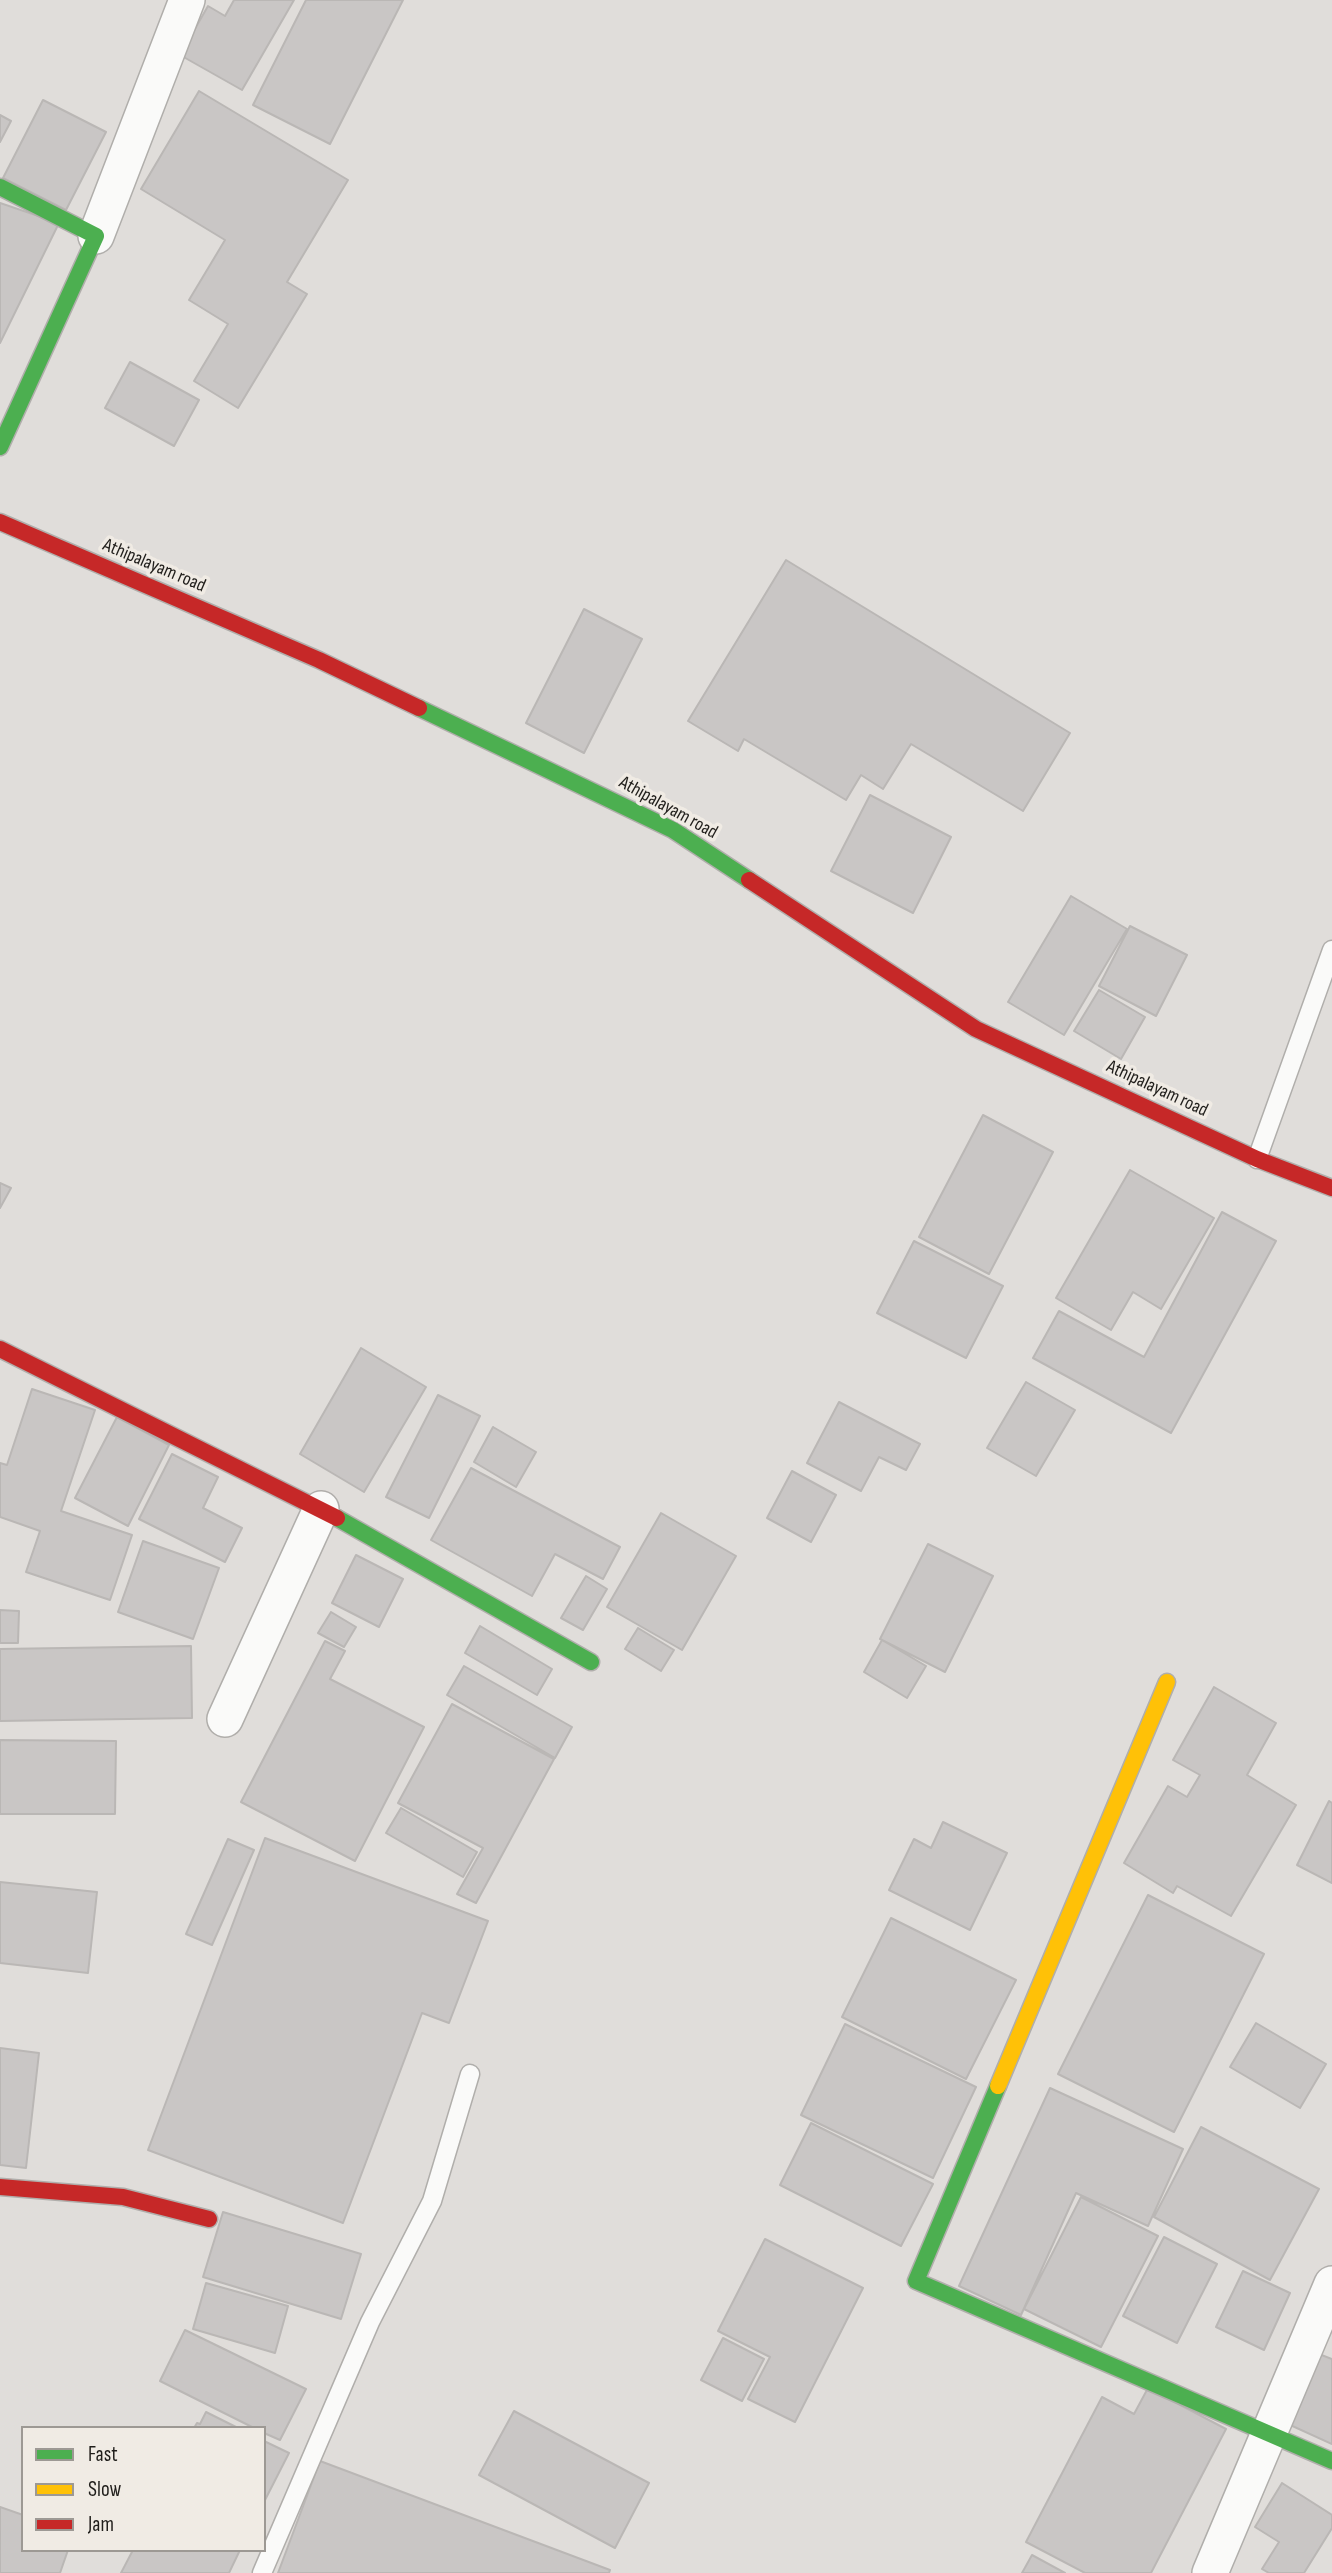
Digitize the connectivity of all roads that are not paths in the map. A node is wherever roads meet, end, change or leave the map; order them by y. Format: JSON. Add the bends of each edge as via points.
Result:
{"nodes":[{"id":1,"x":187,"y":0,"type":"edge"},
{"id":2,"x":0,"y":187,"type":"edge"},
{"id":3,"x":96,"y":236,"type":"junction"},
{"id":4,"x":0,"y":447,"type":"edge"},
{"id":5,"x":0,"y":522,"type":"edge"},
{"id":6,"x":1332,"y":950,"type":"edge"},
{"id":7,"x":1257,"y":1159,"type":"junction"},
{"id":8,"x":1332,"y":1188,"type":"edge"},
{"id":9,"x":0,"y":1349,"type":"edge"},
{"id":10,"x":321,"y":1509,"type":"junction"},
{"id":11,"x":591,"y":1662,"type":"dead end"},
{"id":12,"x":1167,"y":1682,"type":"dead end"},
{"id":13,"x":225,"y":1719,"type":"dead end"},
{"id":14,"x":470,"y":2074,"type":"dead end"},
{"id":15,"x":0,"y":2188,"type":"edge"},
{"id":16,"x":209,"y":2219,"type":"dead end"},
{"id":17,"x":1332,"y":2284,"type":"edge"},
{"id":18,"x":1269,"y":2432,"type":"junction"},
{"id":19,"x":1332,"y":2461,"type":"edge"},
{"id":20,"x":262,"y":2573,"type":"edge"},
{"id":21,"x":1210,"y":2573,"type":"edge"}],
"edges":[{"from":1,"to":3,"type":"street"},
{"from":2,"to":3,"type":"street"},
{"from":3,"to":4,"type":"street"},
{"from":5,"to":7,"type":"street","name":"Athipalayam road","via":[[319,660],[673,830],[976,1028]]},
{"from":6,"to":7,"type":"lane"},
{"from":7,"to":8,"type":"street","name":"Athipalayam road"},
{"from":9,"to":10,"type":"street"},
{"from":10,"to":11,"type":"street"},
{"from":10,"to":13,"type":"street"},
{"from":12,"to":18,"type":"street","via":[[916,2281]]},
{"from":14,"to":20,"type":"lane","via":[[432,2202],[370,2322]]},
{"from":15,"to":16,"type":"street","via":[[123,2197]]},
{"from":17,"to":18,"type":"street"},
{"from":18,"to":19,"type":"street"},
{"from":18,"to":21,"type":"street"}]}
